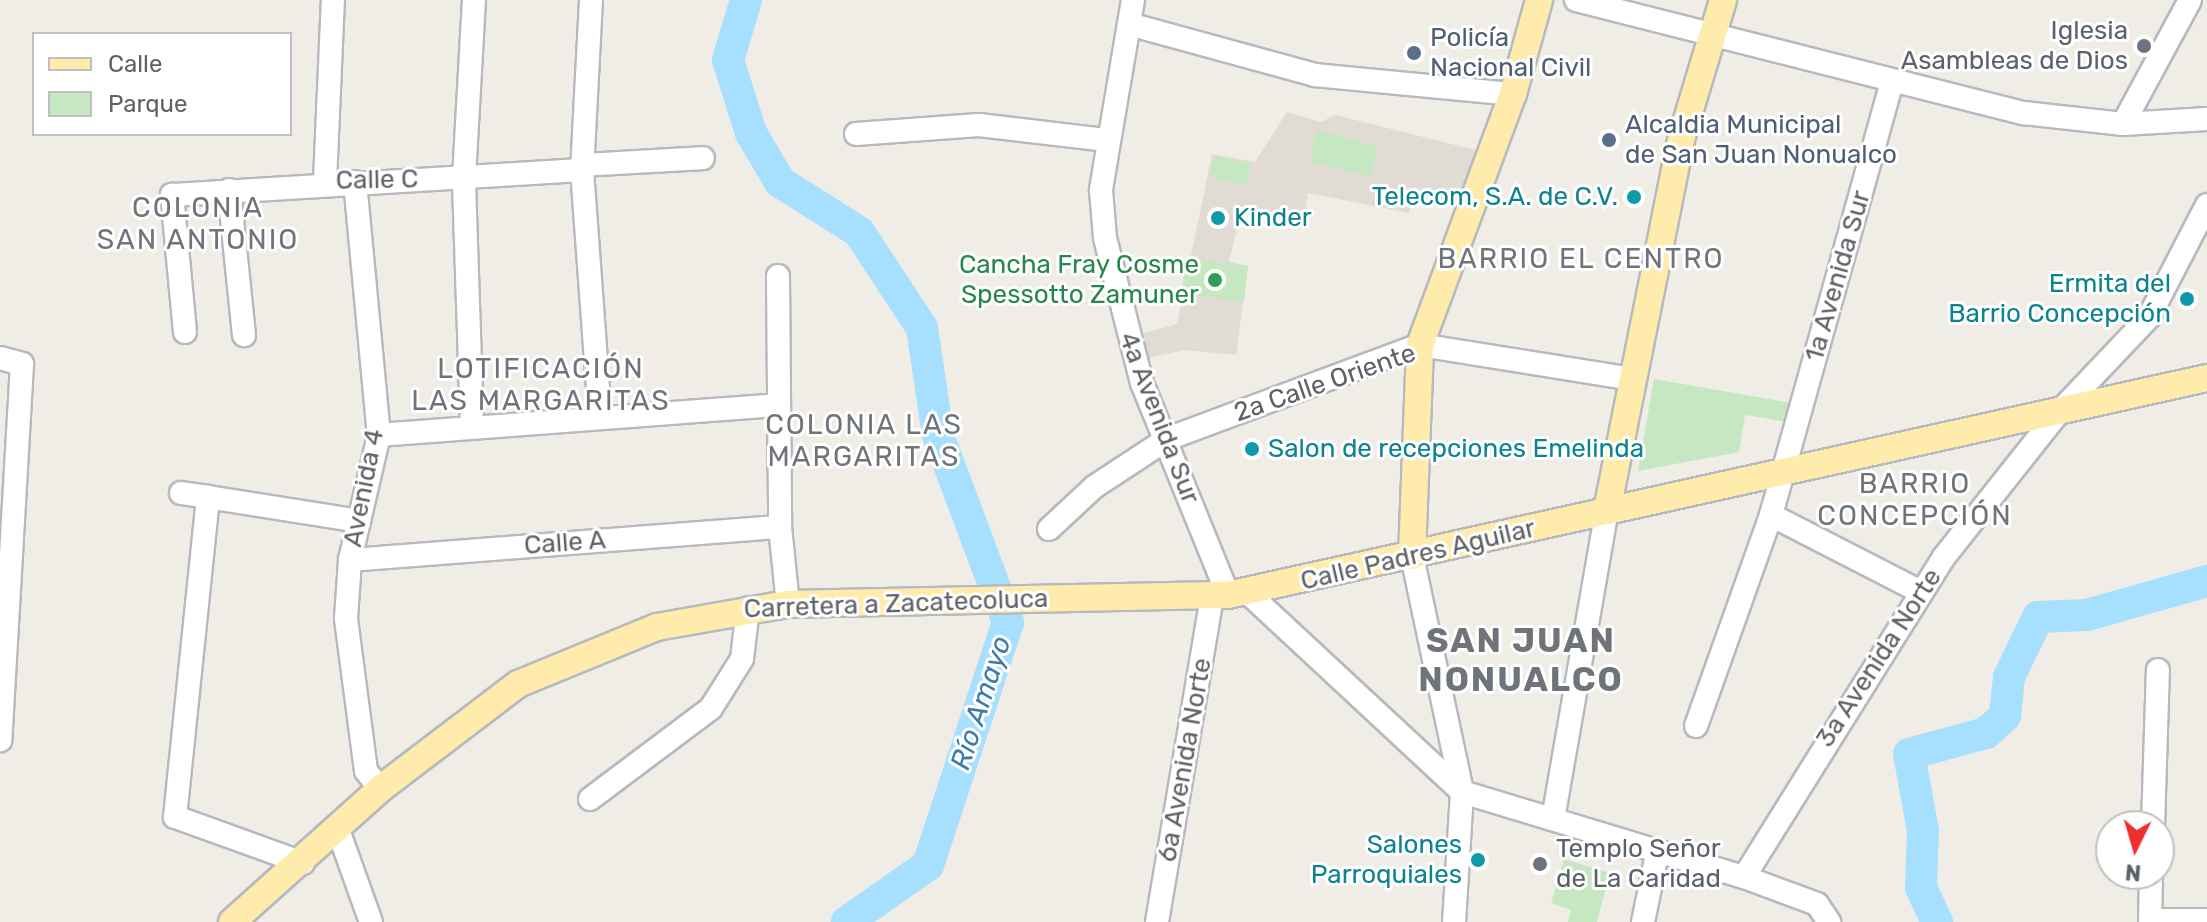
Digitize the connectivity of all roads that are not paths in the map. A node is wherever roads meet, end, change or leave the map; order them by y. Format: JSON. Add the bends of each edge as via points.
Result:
{"nodes":[{"id":1,"x":333,"y":0,"type":"edge"},
{"id":2,"x":474,"y":0,"type":"edge"},
{"id":3,"x":591,"y":0,"type":"edge"},
{"id":4,"x":1133,"y":0,"type":"edge"},
{"id":5,"x":1539,"y":0,"type":"edge"},
{"id":6,"x":1576,"y":0,"type":"edge"},
{"id":7,"x":1723,"y":0,"type":"edge"},
{"id":8,"x":2190,"y":0,"type":"edge"},
{"id":9,"x":1129,"y":24,"type":"junction"},
{"id":10,"x":1712,"y":39,"type":"junction"},
{"id":11,"x":1892,"y":83,"type":"junction"},
{"id":12,"x":1513,"y":94,"type":"junction"},
{"id":13,"x":2207,"y":119,"type":"edge"},
{"id":14,"x":2123,"y":124,"type":"junction"},
{"id":15,"x":856,"y":134,"type":"dead end"},
{"id":16,"x":1107,"y":140,"type":"junction"},
{"id":17,"x":703,"y":158,"type":"dead end"},
{"id":18,"x":582,"y":167,"type":"junction"},
{"id":19,"x":464,"y":178,"type":"junction"},
{"id":20,"x":325,"y":181,"type":"junction"},
{"id":21,"x":355,"y":182,"type":"junction"},
{"id":22,"x":229,"y":190,"type":"junction"},
{"id":23,"x":2207,"y":205,"type":"edge"},
{"id":24,"x":778,"y":276,"type":"dead end"},
{"id":25,"x":185,"y":332,"type":"dead end"},
{"id":26,"x":244,"y":335,"type":"dead end"},
{"id":27,"x":1420,"y":345,"type":"junction"},
{"id":28,"x":0,"y":358,"type":"edge"},
{"id":29,"x":2207,"y":378,"type":"edge"},
{"id":30,"x":1633,"y":379,"type":"junction"},
{"id":31,"x":779,"y":405,"type":"junction"},
{"id":32,"x":2059,"y":412,"type":"junction"},
{"id":33,"x":600,"y":413,"type":"junction"},
{"id":34,"x":472,"y":424,"type":"junction"},
{"id":35,"x":379,"y":435,"type":"junction"},
{"id":36,"x":1167,"y":439,"type":"junction"},
{"id":37,"x":1783,"y":470,"type":"junction"},
{"id":38,"x":181,"y":493,"type":"dead end"},
{"id":39,"x":208,"y":497,"type":"junction"},
{"id":40,"x":7,"y":498,"type":"edge"},
{"id":41,"x":1607,"y":510,"type":"junction"},
{"id":42,"x":1771,"y":515,"type":"junction"},
{"id":43,"x":359,"y":521,"type":"junction"},
{"id":44,"x":780,"y":527,"type":"junction"},
{"id":45,"x":1049,"y":529,"type":"dead end"},
{"id":46,"x":1412,"y":556,"type":"junction"},
{"id":47,"x":350,"y":560,"type":"junction"},
{"id":48,"x":1921,"y":592,"type":"junction"},
{"id":49,"x":1229,"y":595,"type":"junction"},
{"id":50,"x":788,"y":604,"type":"junction"},
{"id":51,"x":748,"y":608,"type":"junction"},
{"id":52,"x":2158,"y":670,"type":"dead end"},
{"id":53,"x":1696,"y":726,"type":"dead end"},
{"id":54,"x":0,"y":740,"type":"edge"},
{"id":55,"x":380,"y":789,"type":"junction"},
{"id":56,"x":1462,"y":792,"type":"junction"},
{"id":57,"x":590,"y":799,"type":"dead end"},
{"id":58,"x":2154,"y":810,"type":"edge"},
{"id":59,"x":1553,"y":819,"type":"junction"},
{"id":60,"x":338,"y":830,"type":"junction"},
{"id":61,"x":1657,"y":854,"type":"junction"},
{"id":62,"x":303,"y":863,"type":"junction"},
{"id":63,"x":1744,"y":877,"type":"junction"},
{"id":64,"x":2151,"y":890,"type":"edge"},
{"id":65,"x":2207,"y":920,"type":"edge"},
{"id":66,"x":2150,"y":921,"type":"edge"},
{"id":67,"x":232,"y":922,"type":"edge"},
{"id":68,"x":371,"y":922,"type":"edge"},
{"id":69,"x":1157,"y":922,"type":"edge"},
{"id":70,"x":1454,"y":922,"type":"edge"},
{"id":71,"x":1643,"y":922,"type":"edge"},
{"id":72,"x":1829,"y":922,"type":"edge"}],
"edges":[{"from":1,"to":20,"type":"street"},
{"from":2,"to":19,"type":"street"},
{"from":3,"to":18,"type":"street"},
{"from":4,"to":9,"type":"street","name":"4a Avenida Sur"},
{"from":5,"to":12,"type":"main road"},
{"from":6,"to":10,"type":"street"},
{"from":7,"to":10,"type":"main road"},
{"from":8,"to":14,"type":"street"},
{"from":9,"to":12,"type":"street","via":[[1315,75]]},
{"from":9,"to":16,"type":"street","name":"4a Avenida Sur"},
{"from":10,"to":11,"type":"street"},
{"from":10,"to":30,"type":"main road","via":[[1682,136]]},
{"from":11,"to":14,"type":"street","via":[[2024,113]]},
{"from":11,"to":37,"type":"street","name":"1a Avenida Sur"},
{"from":12,"to":27,"type":"main road"},
{"from":13,"to":14,"type":"street"},
{"from":15,"to":16,"type":"street","via":[[979,125]]},
{"from":16,"to":36,"type":"street","name":"4a Avenida Sur","via":[[1101,190],[1118,311]]},
{"from":17,"to":18,"type":"street","name":"Calle C"},
{"from":18,"to":19,"type":"street","name":"Calle C"},
{"from":18,"to":33,"type":"street"},
{"from":19,"to":21,"type":"street","name":"Calle C"},
{"from":19,"to":34,"type":"street"},
{"from":20,"to":21,"type":"street","name":"Calle C"},
{"from":20,"to":22,"type":"street","name":"Calle C"},
{"from":21,"to":35,"type":"street","name":"Avenida 4"},
{"from":22,"to":25,"type":"street","name":"Calle C","via":[[172,195]]},
{"from":22,"to":26,"type":"street"},
{"from":23,"to":32,"type":"street","name":"3a Avenida Norte","via":[[2149,317]]},
{"from":24,"to":31,"type":"street"},
{"from":27,"to":30,"type":"street","name":"2a Calle Oriente"},
{"from":27,"to":36,"type":"street","name":"2a Calle Oriente"},
{"from":27,"to":46,"type":"main road"},
{"from":28,"to":40,"type":"street","via":[[22,364]]},
{"from":29,"to":32,"type":"main road","name":"Calle Padres Aguilar"},
{"from":30,"to":41,"type":"main road"},
{"from":31,"to":33,"type":"street"},
{"from":31,"to":44,"type":"street"},
{"from":32,"to":37,"type":"main road","name":"Calle Padres Aguilar"},
{"from":32,"to":48,"type":"street","name":"3a Avenida Norte"},
{"from":33,"to":34,"type":"street"},
{"from":34,"to":35,"type":"street"},
{"from":35,"to":43,"type":"street","name":"Avenida 4"},
{"from":36,"to":45,"type":"street","name":"2a Calle Oriente","via":[[1094,487]]},
{"from":36,"to":49,"type":"street","name":"4a Avenida Sur"},
{"from":37,"to":41,"type":"main road","name":"Calle Padres Aguilar"},
{"from":37,"to":42,"type":"street","name":"1a Avenida Sur"},
{"from":38,"to":39,"type":"street"},
{"from":39,"to":43,"type":"street"},
{"from":39,"to":62,"type":"street","via":[[175,817]]},
{"from":40,"to":54,"type":"street"},
{"from":41,"to":46,"type":"main road","name":"Calle Padres Aguilar"},
{"from":41,"to":59,"type":"street"},
{"from":42,"to":48,"type":"street"},
{"from":42,"to":53,"type":"street","name":"1a Avenida Sur"},
{"from":43,"to":47,"type":"street","name":"Avenida 4"},
{"from":44,"to":47,"type":"street","name":"Calle A"},
{"from":44,"to":50,"type":"street"},
{"from":46,"to":49,"type":"main road","name":"Calle Padres Aguilar"},
{"from":46,"to":56,"type":"street"},
{"from":47,"to":55,"type":"street","name":"Avenida 4","via":[[346,619],[366,771]]},
{"from":48,"to":63,"type":"street","name":"3a Avenida Norte"},
{"from":49,"to":50,"type":"main road","name":"Carretera a Zacatecoluca"},
{"from":49,"to":56,"type":"street"},
{"from":49,"to":69,"type":"street","name":"6a Avenida Norte"},
{"from":50,"to":51,"type":"main road","name":"Carretera a Zacatecoluca"},
{"from":51,"to":55,"type":"main road","name":"Carretera a Zacatecoluca","via":[[657,627],[518,684]]},
{"from":51,"to":57,"type":"street","via":[[742,659],[711,708]]},
{"from":52,"to":58,"type":"street"},
{"from":55,"to":60,"type":"main road","name":"Carretera a Zacatecoluca"},
{"from":56,"to":59,"type":"street"},
{"from":56,"to":70,"type":"street"},
{"from":59,"to":61,"type":"street"},
{"from":60,"to":62,"type":"main road","name":"Carretera a Zacatecoluca"},
{"from":60,"to":68,"type":"street"},
{"from":61,"to":63,"type":"street"},
{"from":61,"to":71,"type":"street"},
{"from":62,"to":67,"type":"main road","name":"Carretera a Zacatecoluca"},
{"from":63,"to":72,"type":"street","via":[[1817,904]]},
{"from":64,"to":66,"type":"street"},
{"from":65,"to":66,"type":"street"}]}
